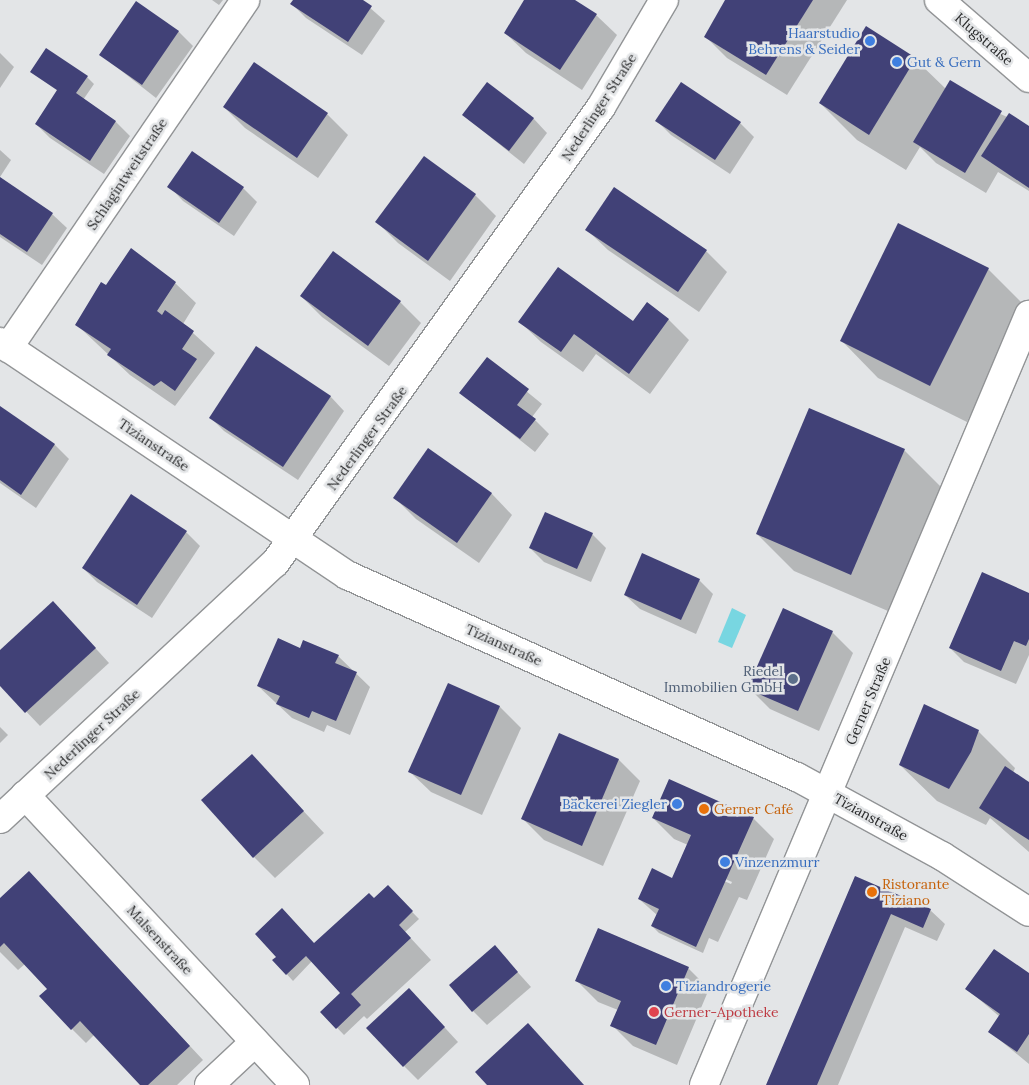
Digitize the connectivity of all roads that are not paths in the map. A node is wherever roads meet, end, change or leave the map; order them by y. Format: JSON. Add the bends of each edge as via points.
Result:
{"nodes":[{"id":1,"x":246,"y":0,"type":"edge"},
{"id":2,"x":664,"y":0,"type":"edge"},
{"id":3,"x":939,"y":0,"type":"edge"},
{"id":4,"x":1029,"y":78,"type":"edge"},
{"id":5,"x":1029,"y":316,"type":"edge"},
{"id":6,"x":4,"y":345,"type":"edge"},
{"id":7,"x":294,"y":540,"type":"junction"},
{"id":8,"x":830,"y":794,"type":"junction"},
{"id":9,"x":26,"y":795,"type":"junction"},
{"id":10,"x":0,"y":819,"type":"edge"},
{"id":11,"x":1029,"y":912,"type":"edge"},
{"id":12,"x":255,"y":1042,"type":"junction"},
{"id":13,"x":209,"y":1085,"type":"edge"},
{"id":14,"x":295,"y":1085,"type":"edge"},
{"id":15,"x":704,"y":1085,"type":"edge"}],
"edges":[{"from":1,"to":6,"type":"street","name":"Schlagintweitstraße"},
{"from":2,"to":7,"type":"street","name":"Nederlinger Straße","via":[[601,107]]},
{"from":3,"to":4,"type":"street","name":"Klugstraße"},
{"from":5,"to":8,"type":"street","name":"Gerner Straße"},
{"from":6,"to":7,"type":"street","name":"Tizianstraße"},
{"from":7,"to":8,"type":"street","name":"Tizianstraße","via":[[347,575]]},
{"from":7,"to":9,"type":"street","name":"Nederlinger Straße","via":[[275,563]]},
{"from":8,"to":11,"type":"street","name":"Tizianstraße","via":[[942,856]]},
{"from":8,"to":15,"type":"street","name":"Gerner Straße"},
{"from":9,"to":10,"type":"street","name":"Nederlinger Straße"},
{"from":9,"to":12,"type":"street","name":"Malsenstraße"},
{"from":12,"to":13,"type":"street"},
{"from":12,"to":14,"type":"street","name":"Malsenstraße"}]}
